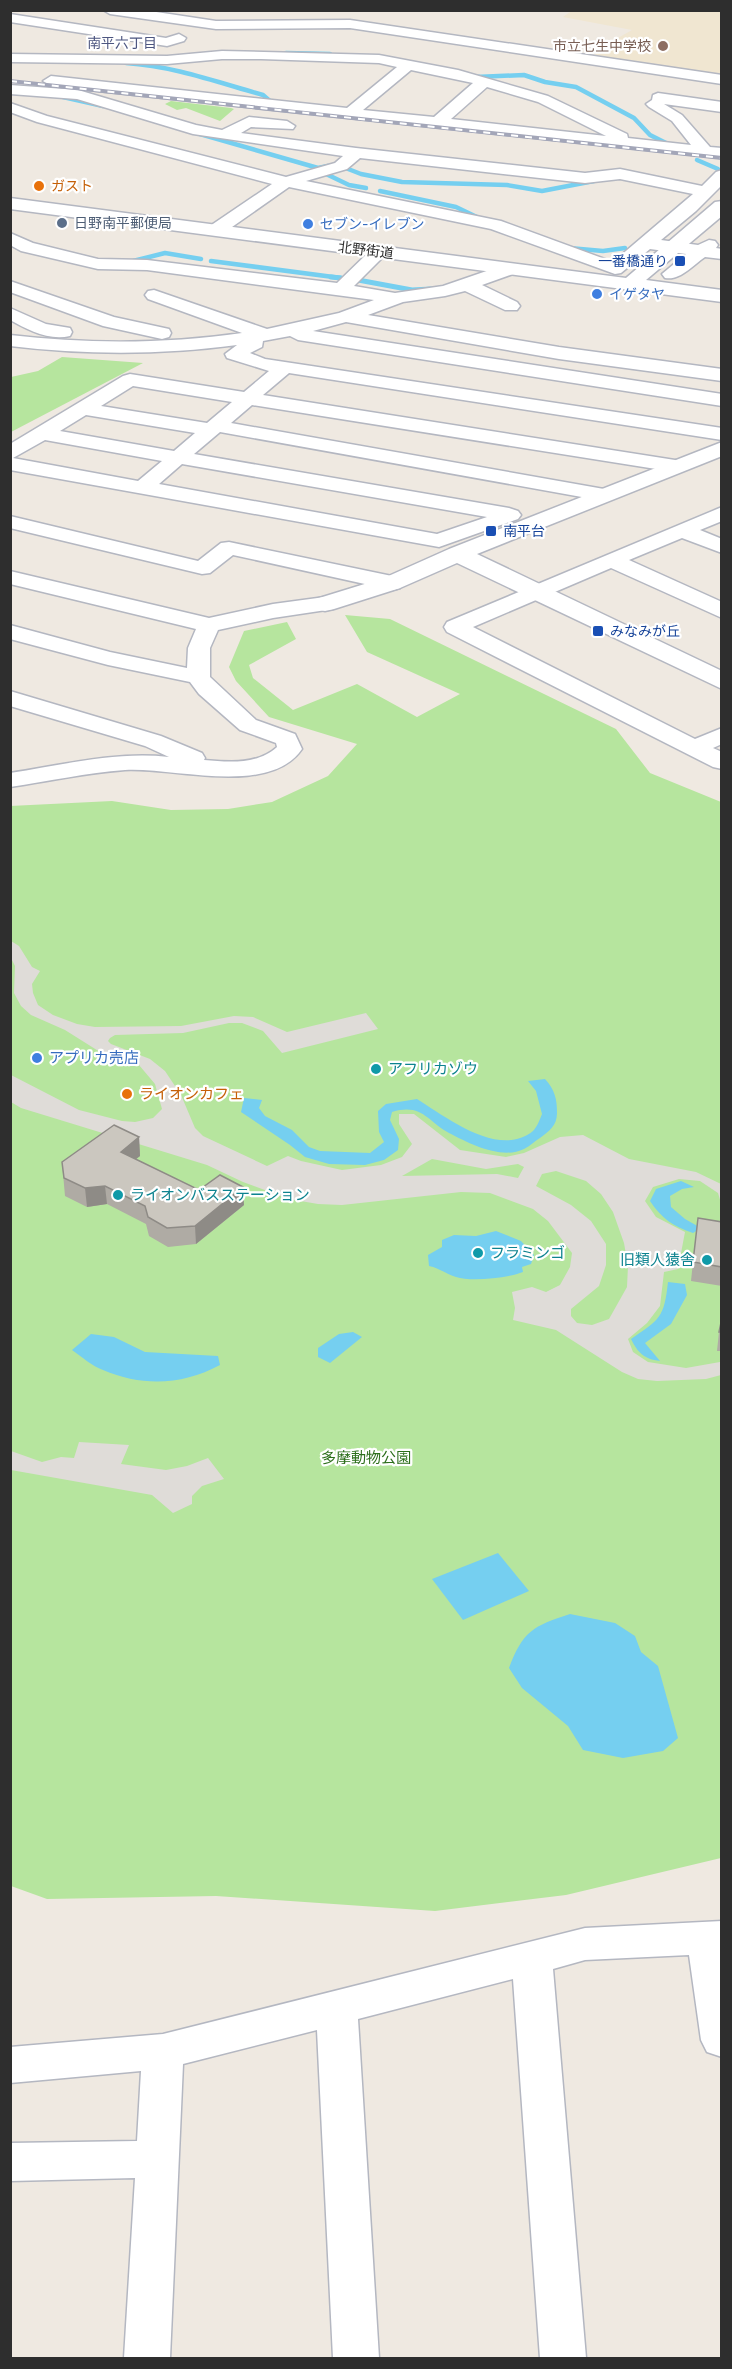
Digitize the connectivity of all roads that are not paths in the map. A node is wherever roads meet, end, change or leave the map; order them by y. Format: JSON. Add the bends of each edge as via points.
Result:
{"nodes":[{"id":1,"x":110,"y":10,"type":"edge"},
{"id":2,"x":87,"y":16,"type":"dead end"},
{"id":3,"x":10,"y":18,"type":"edge"},
{"id":4,"x":216,"y":25,"type":"junction"},
{"id":5,"x":66,"y":27,"type":"junction"},
{"id":6,"x":10,"y":58,"type":"edge"},
{"id":7,"x":73,"y":60,"type":"junction"},
{"id":8,"x":408,"y":65,"type":"junction"},
{"id":9,"x":722,"y":80,"type":"edge"},
{"id":10,"x":484,"y":81,"type":"junction"},
{"id":11,"x":10,"y":89,"type":"edge"},
{"id":12,"x":170,"y":93,"type":"junction"},
{"id":13,"x":543,"y":99,"type":"junction"},
{"id":14,"x":722,"y":107,"type":"edge"},
{"id":15,"x":10,"y":108,"type":"edge"},
{"id":16,"x":135,"y":111,"type":"junction"},
{"id":17,"x":350,"y":113,"type":"junction"},
{"id":18,"x":437,"y":123,"type":"junction"},
{"id":19,"x":307,"y":128,"type":"dead end"},
{"id":20,"x":510,"y":130,"type":"junction"},
{"id":21,"x":224,"y":135,"type":"junction"},
{"id":22,"x":436,"y":142,"type":"dead end"},
{"id":23,"x":637,"y":145,"type":"junction"},
{"id":24,"x":705,"y":151,"type":"junction"},
{"id":25,"x":356,"y":153,"type":"junction"},
{"id":26,"x":722,"y":153,"type":"edge"},
{"id":27,"x":542,"y":154,"type":"dead end"},
{"id":28,"x":420,"y":159,"type":"junction"},
{"id":29,"x":595,"y":160,"type":"dead end"},
{"id":30,"x":529,"y":171,"type":"junction"},
{"id":31,"x":620,"y":174,"type":"junction"},
{"id":32,"x":722,"y":175,"type":"edge"},
{"id":33,"x":286,"y":182,"type":"junction"},
{"id":34,"x":706,"y":192,"type":"junction"},
{"id":35,"x":15,"y":206,"type":"edge"},
{"id":36,"x":722,"y":206,"type":"edge"},
{"id":37,"x":216,"y":230,"type":"junction"},
{"id":38,"x":722,"y":236,"type":"edge"},
{"id":39,"x":10,"y":238,"type":"edge"},
{"id":40,"x":646,"y":243,"type":"junction"},
{"id":41,"x":674,"y":248,"type":"junction"},
{"id":42,"x":380,"y":252,"type":"junction"},
{"id":43,"x":700,"y":252,"type":"junction"},
{"id":44,"x":52,"y":254,"type":"junction"},
{"id":45,"x":722,"y":254,"type":"edge"},
{"id":46,"x":510,"y":269,"type":"junction"},
{"id":47,"x":15,"y":274,"type":"edge"},
{"id":48,"x":671,"y":274,"type":"dead end"},
{"id":49,"x":236,"y":276,"type":"junction"},
{"id":50,"x":464,"y":284,"type":"junction"},
{"id":51,"x":628,"y":285,"type":"junction"},
{"id":52,"x":341,"y":289,"type":"junction"},
{"id":53,"x":154,"y":295,"type":"dead end"},
{"id":54,"x":722,"y":296,"type":"edge"},
{"id":55,"x":395,"y":298,"type":"junction"},
{"id":56,"x":178,"y":304,"type":"junction"},
{"id":57,"x":511,"y":306,"type":"dead end"},
{"id":58,"x":10,"y":313,"type":"edge"},
{"id":59,"x":346,"y":317,"type":"junction"},
{"id":60,"x":104,"y":320,"type":"junction"},
{"id":61,"x":276,"y":334,"type":"junction"},
{"id":62,"x":10,"y":340,"type":"edge"},
{"id":63,"x":77,"y":340,"type":"junction"},
{"id":64,"x":209,"y":344,"type":"junction"},
{"id":65,"x":559,"y":353,"type":"junction"},
{"id":66,"x":285,"y":367,"type":"junction"},
{"id":67,"x":539,"y":371,"type":"junction"},
{"id":68,"x":722,"y":375,"type":"edge"},
{"id":69,"x":438,"y":390,"type":"junction"},
{"id":70,"x":250,"y":399,"type":"junction"},
{"id":71,"x":722,"y":400,"type":"edge"},
{"id":72,"x":83,"y":409,"type":"junction"},
{"id":73,"x":576,"y":412,"type":"junction"},
{"id":74,"x":399,"y":422,"type":"junction"},
{"id":75,"x":214,"y":428,"type":"junction"},
{"id":76,"x":42,"y":434,"type":"junction"},
{"id":77,"x":722,"y":434,"type":"edge"},
{"id":78,"x":546,"y":445,"type":"junction"},
{"id":79,"x":722,"y":448,"type":"edge"},
{"id":80,"x":10,"y":453,"type":"edge"},
{"id":81,"x":367,"y":453,"type":"junction"},
{"id":82,"x":180,"y":457,"type":"junction"},
{"id":83,"x":10,"y":464,"type":"edge"},
{"id":84,"x":675,"y":466,"type":"junction"},
{"id":85,"x":335,"y":484,"type":"junction"},
{"id":86,"x":142,"y":488,"type":"junction"},
{"id":87,"x":603,"y":495,"type":"junction"},
{"id":88,"x":722,"y":513,"type":"edge"},
{"id":89,"x":511,"y":515,"type":"junction"},
{"id":90,"x":302,"y":517,"type":"junction"},
{"id":91,"x":540,"y":520,"type":"junction"},
{"id":92,"x":10,"y":522,"type":"edge"},
{"id":93,"x":682,"y":530,"type":"junction"},
{"id":94,"x":722,"y":548,"type":"edge"},
{"id":95,"x":457,"y":554,"type":"junction"},
{"id":96,"x":611,"y":560,"type":"junction"},
{"id":97,"x":10,"y":577,"type":"edge"},
{"id":98,"x":393,"y":583,"type":"junction"},
{"id":99,"x":537,"y":592,"type":"junction"},
{"id":100,"x":325,"y":604,"type":"joint"},
{"id":101,"x":722,"y":611,"type":"edge"},
{"id":102,"x":209,"y":625,"type":"junction"},
{"id":103,"x":10,"y":632,"type":"edge"},
{"id":104,"x":198,"y":677,"type":"junction"},
{"id":105,"x":722,"y":681,"type":"edge"},
{"id":106,"x":10,"y":698,"type":"edge"},
{"id":107,"x":722,"y":735,"type":"edge"},
{"id":108,"x":694,"y":748,"type":"junction"},
{"id":109,"x":722,"y":762,"type":"edge"},
{"id":110,"x":213,"y":767,"type":"junction"},
{"id":111,"x":17,"y":776,"type":"edge"},
{"id":112,"x":714,"y":1938,"type":"edge"},
{"id":113,"x":531,"y":1957,"type":"junction"},
{"id":114,"x":337,"y":2007,"type":"junction"},
{"id":115,"x":722,"y":2040,"type":"edge"},
{"id":116,"x":163,"y":2052,"type":"junction"},
{"id":117,"x":10,"y":2065,"type":"edge"},
{"id":118,"x":156,"y":2159,"type":"junction"},
{"id":119,"x":10,"y":2162,"type":"edge"},
{"id":120,"x":147,"y":2358,"type":"edge"},
{"id":121,"x":356,"y":2358,"type":"edge"},
{"id":122,"x":563,"y":2358,"type":"edge"}],
"edges":[{"from":1,"to":4,"type":"street"},
{"from":2,"to":5,"type":"street"},
{"from":3,"to":5,"type":"street"},
{"from":4,"to":5,"type":"street","via":[[167,42]]},
{"from":4,"to":9,"type":"street","via":[[345,24]]},
{"from":6,"to":7,"type":"street"},
{"from":7,"to":8,"type":"street","via":[[261,55]]},
{"from":7,"to":12,"type":"street","via":[[51,81]]},
{"from":8,"to":10,"type":"street"},
{"from":8,"to":17,"type":"street"},
{"from":10,"to":13,"type":"street"},
{"from":10,"to":18,"type":"street"},
{"from":11,"to":16,"type":"street","via":[[78,95]]},
{"from":12,"to":16,"type":"street","via":[[159,103]]},
{"from":12,"to":17,"type":"street"},
{"from":13,"to":20,"type":"street"},
{"from":13,"to":23,"type":"street"},
{"from":14,"to":24,"type":"street","via":[[656,101],[677,118]]},
{"from":15,"to":33,"type":"street"},
{"from":16,"to":21,"type":"street"},
{"from":17,"to":18,"type":"street"},
{"from":18,"to":20,"type":"street"},
{"from":19,"to":21,"type":"street","via":[[249,122]]},
{"from":20,"to":23,"type":"street"},
{"from":21,"to":25,"type":"street"},
{"from":22,"to":28,"type":"street"},
{"from":23,"to":24,"type":"street"},
{"from":24,"to":26,"type":"street"},
{"from":25,"to":28,"type":"street"},
{"from":25,"to":33,"type":"street","via":[[341,166]]},
{"from":27,"to":30,"type":"street"},
{"from":28,"to":30,"type":"street"},
{"from":29,"to":31,"type":"street","via":[[627,163]]},
{"from":30,"to":31,"type":"street","via":[[585,178]]},
{"from":31,"to":34,"type":"street"},
{"from":32,"to":34,"type":"street"},
{"from":33,"to":37,"type":"street"},
{"from":33,"to":40,"type":"street","via":[[495,225],[615,269]]},
{"from":34,"to":40,"type":"street"},
{"from":35,"to":37,"type":"street","name":"北野街道"},
{"from":36,"to":41,"type":"street"},
{"from":37,"to":42,"type":"street","name":"北野街道"},
{"from":38,"to":43,"type":"street"},
{"from":39,"to":44,"type":"street"},
{"from":40,"to":41,"type":"street"},
{"from":41,"to":43,"type":"street"},
{"from":41,"to":51,"type":"street"},
{"from":42,"to":46,"type":"street","name":"北野街道"},
{"from":42,"to":52,"type":"street"},
{"from":43,"to":45,"type":"street"},
{"from":43,"to":48,"type":"street"},
{"from":44,"to":47,"type":"street"},
{"from":44,"to":49,"type":"street","via":[[98,264],[147,265]]},
{"from":46,"to":50,"type":"street"},
{"from":46,"to":51,"type":"street","name":"北野街道"},
{"from":47,"to":60,"type":"street"},
{"from":49,"to":52,"type":"street"},
{"from":49,"to":56,"type":"street"},
{"from":50,"to":55,"type":"street"},
{"from":50,"to":57,"type":"street"},
{"from":51,"to":54,"type":"street","name":"北野街道"},
{"from":52,"to":55,"type":"street"},
{"from":53,"to":56,"type":"street"},
{"from":55,"to":59,"type":"street"},
{"from":56,"to":61,"type":"street"},
{"from":58,"to":63,"type":"street","via":[[41,329]]},
{"from":59,"to":61,"type":"street"},
{"from":59,"to":65,"type":"street"},
{"from":60,"to":63,"type":"street"},
{"from":60,"to":64,"type":"street"},
{"from":61,"to":64,"type":"street"},
{"from":61,"to":66,"type":"street","via":[[234,354]]},
{"from":61,"to":67,"type":"street"},
{"from":62,"to":63,"type":"street","via":[[45,345]]},
{"from":63,"to":64,"type":"street","via":[[170,346]]},
{"from":65,"to":67,"type":"street"},
{"from":65,"to":68,"type":"street"},
{"from":66,"to":69,"type":"street"},
{"from":66,"to":70,"type":"street"},
{"from":67,"to":71,"type":"street"},
{"from":69,"to":73,"type":"street"},
{"from":69,"to":74,"type":"street"},
{"from":70,"to":72,"type":"street","via":[[130,380]]},
{"from":70,"to":74,"type":"street"},
{"from":70,"to":75,"type":"street"},
{"from":72,"to":75,"type":"street"},
{"from":72,"to":76,"type":"street"},
{"from":73,"to":77,"type":"street"},
{"from":73,"to":78,"type":"street"},
{"from":74,"to":78,"type":"street"},
{"from":74,"to":81,"type":"street"},
{"from":75,"to":81,"type":"street"},
{"from":75,"to":82,"type":"street"},
{"from":76,"to":80,"type":"street"},
{"from":76,"to":82,"type":"street"},
{"from":78,"to":84,"type":"street"},
{"from":79,"to":84,"type":"street"},
{"from":81,"to":85,"type":"street"},
{"from":81,"to":87,"type":"street"},
{"from":82,"to":85,"type":"street"},
{"from":82,"to":86,"type":"street"},
{"from":83,"to":86,"type":"street"},
{"from":84,"to":87,"type":"street"},
{"from":85,"to":89,"type":"street"},
{"from":85,"to":90,"type":"street"},
{"from":86,"to":90,"type":"street"},
{"from":87,"to":91,"type":"street"},
{"from":88,"to":93,"type":"street"},
{"from":89,"to":90,"type":"street","via":[[439,541]]},
{"from":89,"to":91,"type":"street"},
{"from":91,"to":95,"type":"street"},
{"from":92,"to":98,"type":"street","via":[[202,568],[229,548]]},
{"from":93,"to":94,"type":"street"},
{"from":93,"to":96,"type":"street"},
{"from":95,"to":98,"type":"street"},
{"from":95,"to":99,"type":"street"},
{"from":96,"to":99,"type":"street"},
{"from":96,"to":101,"type":"street"},
{"from":97,"to":102,"type":"street"},
{"from":98,"to":100,"type":"street"},
{"from":99,"to":105,"type":"street"},
{"from":99,"to":108,"type":"street","via":[[455,627]]},
{"from":100,"to":102,"type":"street"},
{"from":102,"to":104,"type":"street","via":[[199,648]]},
{"from":103,"to":104,"type":"street"},
{"from":104,"to":110,"type":"street","via":[[248,725],[287,739],[290,749],[284,758],[268,764]]},
{"from":106,"to":110,"type":"street","via":[[153,741]]},
{"from":107,"to":108,"type":"street"},
{"from":108,"to":109,"type":"street"},
{"from":110,"to":111,"type":"street","via":[[143,762]]},
{"from":112,"to":113,"type":"street","via":[[585,1944]]},
{"from":112,"to":115,"type":"street"},
{"from":113,"to":114,"type":"street"},
{"from":113,"to":122,"type":"street"},
{"from":114,"to":116,"type":"street"},
{"from":114,"to":121,"type":"street"},
{"from":116,"to":117,"type":"street"},
{"from":116,"to":118,"type":"street"},
{"from":118,"to":119,"type":"street"},
{"from":118,"to":120,"type":"street"}]}
